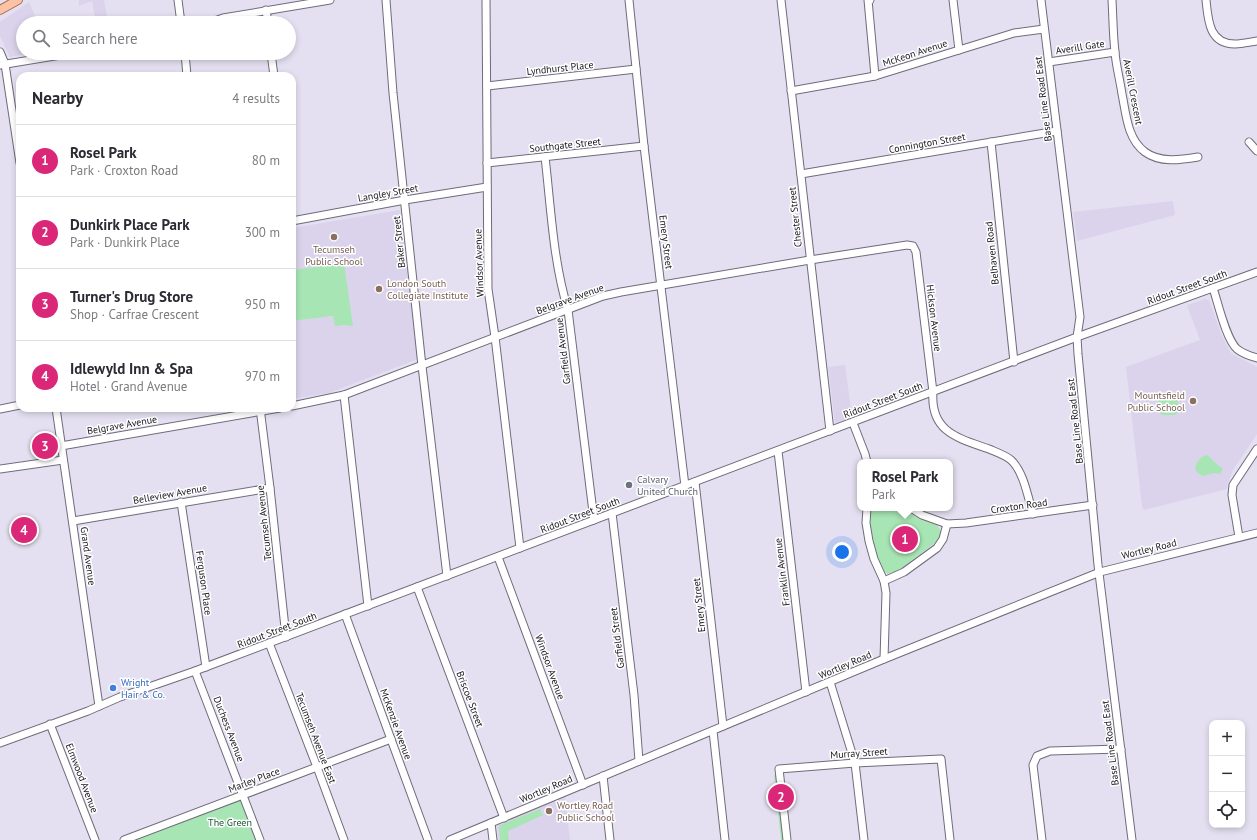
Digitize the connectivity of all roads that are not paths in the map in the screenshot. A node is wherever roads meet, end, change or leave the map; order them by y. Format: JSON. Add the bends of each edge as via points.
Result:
{"nodes":[{"id":1,"x":18,"y":0,"type":"edge"},
{"id":2,"x":178,"y":0,"type":"edge"},
{"id":3,"x":330,"y":0,"type":"edge"},
{"id":4,"x":386,"y":0,"type":"edge"},
{"id":5,"x":486,"y":0,"type":"edge"},
{"id":6,"x":629,"y":0,"type":"edge"},
{"id":7,"x":781,"y":0,"type":"edge"},
{"id":8,"x":870,"y":0,"type":"edge"},
{"id":9,"x":953,"y":0,"type":"edge"},
{"id":10,"x":1041,"y":0,"type":"edge"},
{"id":11,"x":1112,"y":0,"type":"edge"},
{"id":12,"x":1206,"y":0,"type":"edge"},
{"id":13,"x":320,"y":1,"type":"edge"},
{"id":14,"x":0,"y":10,"type":"edge"},
{"id":15,"x":266,"y":10,"type":"junction"},
{"id":16,"x":181,"y":16,"type":"edge"},
{"id":17,"x":234,"y":16,"type":"edge"},
{"id":18,"x":267,"y":16,"type":"edge"},
{"id":19,"x":1044,"y":29,"type":"junction"},
{"id":20,"x":1257,"y":41,"type":"edge"},
{"id":21,"x":959,"y":50,"type":"junction"},
{"id":22,"x":0,"y":52,"type":"edge"},
{"id":23,"x":1115,"y":52,"type":"junction"},
{"id":24,"x":32,"y":60,"type":"edge"},
{"id":25,"x":186,"y":60,"type":"edge"},
{"id":26,"x":272,"y":60,"type":"edge"},
{"id":27,"x":1049,"y":62,"type":"junction"},
{"id":28,"x":3,"y":65,"type":"edge"},
{"id":29,"x":636,"y":69,"type":"junction"},
{"id":30,"x":187,"y":72,"type":"edge"},
{"id":31,"x":273,"y":72,"type":"edge"},
{"id":32,"x":875,"y":76,"type":"junction"},
{"id":33,"x":487,"y":86,"type":"junction"},
{"id":34,"x":791,"y":91,"type":"junction"},
{"id":35,"x":1057,"y":131,"type":"junction"},
{"id":36,"x":16,"y":140,"type":"edge"},
{"id":37,"x":991,"y":142,"type":"junction"},
{"id":38,"x":1249,"y":142,"type":"dead end"},
{"id":39,"x":644,"y":146,"type":"junction"},
{"id":40,"x":1257,"y":151,"type":"edge"},
{"id":41,"x":545,"y":157,"type":"junction"},
{"id":42,"x":1198,"y":157,"type":"dead end"},
{"id":43,"x":487,"y":163,"type":"junction"},
{"id":44,"x":801,"y":174,"type":"junction"},
{"id":45,"x":487,"y":187,"type":"junction"},
{"id":46,"x":405,"y":200,"type":"junction"},
{"id":47,"x":296,"y":220,"type":"edge"},
{"id":48,"x":913,"y":246,"type":"joint"},
{"id":49,"x":810,"y":260,"type":"junction"},
{"id":50,"x":1257,"y":272,"type":"edge"},
{"id":51,"x":661,"y":285,"type":"junction"},
{"id":52,"x":1213,"y":288,"type":"junction"},
{"id":53,"x":568,"y":310,"type":"junction"},
{"id":54,"x":495,"y":337,"type":"junction"},
{"id":55,"x":1077,"y":337,"type":"junction"},
{"id":56,"x":1257,"y":358,"type":"edge"},
{"id":57,"x":1014,"y":362,"type":"junction"},
{"id":58,"x":422,"y":366,"type":"junction"},
{"id":59,"x":933,"y":392,"type":"junction"},
{"id":60,"x":344,"y":395,"type":"junction"},
{"id":61,"x":296,"y":405,"type":"edge"},
{"id":62,"x":16,"y":407,"type":"edge"},
{"id":63,"x":0,"y":409,"type":"edge"},
{"id":64,"x":57,"y":412,"type":"edge"},
{"id":65,"x":249,"y":412,"type":"edge"},
{"id":66,"x":260,"y":412,"type":"edge"},
{"id":67,"x":852,"y":423,"type":"junction"},
{"id":68,"x":830,"y":431,"type":"junction"},
{"id":69,"x":61,"y":446,"type":"junction"},
{"id":70,"x":1257,"y":449,"type":"edge"},
{"id":71,"x":778,"y":451,"type":"junction"},
{"id":72,"x":866,"y":459,"type":"edge"},
{"id":73,"x":63,"y":460,"type":"junction"},
{"id":74,"x":0,"y":469,"type":"edge"},
{"id":75,"x":695,"y":482,"type":"junction"},
{"id":76,"x":685,"y":486,"type":"junction"},
{"id":77,"x":270,"y":488,"type":"junction"},
{"id":78,"x":181,"y":502,"type":"junction"},
{"id":79,"x":1093,"y":505,"type":"junction"},
{"id":80,"x":866,"y":511,"type":"edge"},
{"id":81,"x":915,"y":511,"type":"edge"},
{"id":82,"x":612,"y":513,"type":"junction"},
{"id":83,"x":1033,"y":514,"type":"junction"},
{"id":84,"x":594,"y":520,"type":"junction"},
{"id":85,"x":72,"y":521,"type":"junction"},
{"id":86,"x":946,"y":524,"type":"junction"},
{"id":87,"x":1257,"y":533,"type":"edge"},
{"id":88,"x":1239,"y":537,"type":"junction"},
{"id":89,"x":520,"y":548,"type":"junction"},
{"id":90,"x":498,"y":557,"type":"junction"},
{"id":91,"x":1100,"y":572,"type":"junction"},
{"id":92,"x":447,"y":576,"type":"junction"},
{"id":93,"x":884,"y":581,"type":"junction"},
{"id":94,"x":417,"y":587,"type":"junction"},
{"id":95,"x":368,"y":606,"type":"junction"},
{"id":96,"x":345,"y":614,"type":"junction"},
{"id":97,"x":286,"y":637,"type":"junction"},
{"id":98,"x":269,"y":643,"type":"junction"},
{"id":99,"x":884,"y":659,"type":"junction"},
{"id":100,"x":206,"y":667,"type":"junction"},
{"id":101,"x":195,"y":671,"type":"junction"},
{"id":102,"x":830,"y":682,"type":"junction"},
{"id":103,"x":806,"y":692,"type":"junction"},
{"id":104,"x":99,"y":706,"type":"junction"},
{"id":105,"x":50,"y":724,"type":"junction"},
{"id":106,"x":723,"y":726,"type":"junction"},
{"id":107,"x":712,"y":731,"type":"junction"},
{"id":108,"x":391,"y":740,"type":"junction"},
{"id":109,"x":0,"y":742,"type":"edge"},
{"id":110,"x":1121,"y":750,"type":"junction"},
{"id":111,"x":639,"y":761,"type":"junction"},
{"id":112,"x":855,"y":763,"type":"junction"},
{"id":113,"x":317,"y":767,"type":"junction"},
{"id":114,"x":603,"y":776,"type":"junction"},
{"id":115,"x":583,"y":785,"type":"junction"},
{"id":116,"x":243,"y":795,"type":"junction"},
{"id":117,"x":504,"y":818,"type":"junction"},
{"id":118,"x":491,"y":823,"type":"junction"},
{"id":119,"x":95,"y":840,"type":"edge"},
{"id":120,"x":124,"y":840,"type":"edge"},
{"id":121,"x":260,"y":840,"type":"edge"},
{"id":122,"x":344,"y":840,"type":"edge"},
{"id":123,"x":428,"y":840,"type":"edge"},
{"id":124,"x":450,"y":840,"type":"edge"},
{"id":125,"x":493,"y":840,"type":"edge"},
{"id":126,"x":610,"y":840,"type":"edge"},
{"id":127,"x":725,"y":840,"type":"edge"},
{"id":128,"x":786,"y":840,"type":"edge"},
{"id":129,"x":864,"y":840,"type":"edge"},
{"id":130,"x":950,"y":840,"type":"edge"},
{"id":131,"x":1042,"y":840,"type":"edge"},
{"id":132,"x":1132,"y":840,"type":"edge"}],
"edges":[{"from":1,"to":14,"type":"main road"},
{"from":2,"to":16,"type":"street"},
{"from":3,"to":13,"type":"street"},
{"from":4,"to":46,"type":"street","name":"Baker Street"},
{"from":5,"to":33,"type":"street","name":"Windsor Avenue"},
{"from":6,"to":29,"type":"street","name":"Emery Street"},
{"from":7,"to":34,"type":"street","name":"Chester Street"},
{"from":8,"to":32,"type":"street"},
{"from":9,"to":21,"type":"street"},
{"from":10,"to":19,"type":"street","name":"Base Line Road East"},
{"from":11,"to":23,"type":"street","name":"Averill Crescent"},
{"from":12,"to":20,"type":"street","via":[[1208,21],[1213,34],[1223,42],[1235,44]]},
{"from":13,"to":15,"type":"street"},
{"from":15,"to":17,"type":"street"},
{"from":15,"to":18,"type":"street"},
{"from":19,"to":21,"type":"street","name":"McKeon Avenue","via":[[1014,33]]},
{"from":19,"to":27,"type":"street","name":"Base Line Road East"},
{"from":21,"to":32,"type":"street","name":"McKeon Avenue"},
{"from":22,"to":28,"type":"street"},
{"from":23,"to":27,"type":"street","name":"Averill Gate"},
{"from":23,"to":42,"type":"street","name":"Averill Crescent","via":[[1128,124],[1138,146],[1151,156],[1167,160]]},
{"from":24,"to":28,"type":"street"},
{"from":25,"to":30,"type":"street"},
{"from":26,"to":31,"type":"street"},
{"from":27,"to":35,"type":"street","name":"Base Line Road East"},
{"from":28,"to":36,"type":"street"},
{"from":29,"to":33,"type":"street","name":"Lyndhurst Place"},
{"from":29,"to":39,"type":"street","name":"Emery Street"},
{"from":32,"to":34,"type":"street","name":"McKeon Avenue"},
{"from":33,"to":43,"type":"street","name":"Windsor Avenue"},
{"from":34,"to":44,"type":"street","name":"Chester Street"},
{"from":35,"to":37,"type":"street","name":"Connington Street"},
{"from":35,"to":55,"type":"street","name":"Base Line Road East","via":[[1080,317]]},
{"from":37,"to":44,"type":"street","name":"Connington Street"},
{"from":37,"to":57,"type":"street","name":"Belhaven Road"},
{"from":38,"to":40,"type":"street"},
{"from":39,"to":41,"type":"street","name":"Southgate Street"},
{"from":39,"to":51,"type":"street","name":"Emery Street"},
{"from":41,"to":43,"type":"street","name":"Southgate Street"},
{"from":41,"to":53,"type":"street","name":"Garfield Avenue","via":[[556,262]]},
{"from":43,"to":45,"type":"street","name":"Windsor Avenue"},
{"from":44,"to":49,"type":"street","name":"Chester Street"},
{"from":45,"to":46,"type":"street","name":"Langley Street"},
{"from":45,"to":54,"type":"street","name":"Windsor Avenue","via":[[488,289]]},
{"from":46,"to":47,"type":"street","name":"Langley Street"},
{"from":46,"to":58,"type":"street","name":"Baker Street"},
{"from":48,"to":49,"type":"street","name":"Belgrave Avenue"},
{"from":48,"to":59,"type":"street","name":"Hickson Avenue","via":[[916,252]]},
{"from":49,"to":51,"type":"street","name":"Belgrave Avenue"},
{"from":49,"to":68,"type":"street","name":"Chester Street"},
{"from":50,"to":52,"type":"street","name":"Ridout Street South"},
{"from":51,"to":53,"type":"street","name":"Belgrave Avenue","via":[[603,296]]},
{"from":51,"to":76,"type":"street","name":"Emery Street"},
{"from":52,"to":55,"type":"street","name":"Ridout Street South"},
{"from":52,"to":56,"type":"street","via":[[1236,348]]},
{"from":53,"to":54,"type":"street","name":"Belgrave Avenue"},
{"from":53,"to":84,"type":"street","name":"Garfield Avenue"},
{"from":54,"to":58,"type":"street","name":"Belgrave Avenue"},
{"from":54,"to":89,"type":"street","name":"Windsor Avenue"},
{"from":55,"to":57,"type":"street","name":"Ridout Street South"},
{"from":55,"to":79,"type":"street","name":"Base Line Road East"},
{"from":57,"to":59,"type":"street","name":"Ridout Street South"},
{"from":58,"to":60,"type":"street","name":"Belgrave Avenue"},
{"from":58,"to":92,"type":"street","name":"Baker Street"},
{"from":59,"to":67,"type":"street","name":"Ridout Street South"},
{"from":59,"to":83,"type":"street","name":"Hickson Avenue","via":[[932,403],[940,425],[953,436],[1011,460],[1025,485]]},
{"from":60,"to":61,"type":"street","name":"Belgrave Avenue"},
{"from":60,"to":95,"type":"street"},
{"from":62,"to":63,"type":"street"},
{"from":64,"to":69,"type":"street","name":"Grand Avenue"},
{"from":65,"to":69,"type":"street","name":"Belgrave Avenue"},
{"from":66,"to":77,"type":"street","name":"Tecumseh Avenue"},
{"from":67,"to":68,"type":"street","name":"Ridout Street South"},
{"from":67,"to":72,"type":"street"},
{"from":68,"to":71,"type":"street","name":"Ridout Street South"},
{"from":69,"to":73,"type":"street","name":"Grand Avenue"},
{"from":70,"to":88,"type":"street","via":[[1233,485],[1232,495]]},
{"from":71,"to":75,"type":"street","name":"Ridout Street South"},
{"from":71,"to":103,"type":"street","name":"Franklin Avenue"},
{"from":73,"to":74,"type":"street"},
{"from":73,"to":85,"type":"street","name":"Grand Avenue"},
{"from":75,"to":76,"type":"street","name":"Ridout Street South"},
{"from":75,"to":106,"type":"street","name":"Emery Street"},
{"from":76,"to":82,"type":"street","name":"Ridout Street South"},
{"from":77,"to":78,"type":"street","name":"Belleview Avenue"},
{"from":77,"to":97,"type":"street","name":"Tecumseh Avenue"},
{"from":78,"to":85,"type":"street","name":"Belleview Avenue"},
{"from":78,"to":100,"type":"street","name":"Ferguson Place"},
{"from":79,"to":83,"type":"street","name":"Croxton Road"},
{"from":79,"to":91,"type":"street","name":"Base Line Road East"},
{"from":80,"to":93,"type":"street","via":[[869,541]]},
{"from":81,"to":86,"type":"street","name":"Croxton Road"},
{"from":82,"to":84,"type":"street","name":"Ridout Street South"},
{"from":82,"to":111,"type":"street","name":"Garfield Street","via":[[634,695]]},
{"from":83,"to":86,"type":"street","name":"Croxton Road"},
{"from":84,"to":89,"type":"street","name":"Ridout Street South"},
{"from":85,"to":104,"type":"street","name":"Grand Avenue"},
{"from":86,"to":93,"type":"street","via":[[943,539],[937,548],[904,572]]},
{"from":87,"to":88,"type":"street","name":"Wortley Road"},
{"from":88,"to":91,"type":"street","name":"Wortley Road"},
{"from":89,"to":90,"type":"street","name":"Ridout Street South"},
{"from":90,"to":92,"type":"street","name":"Ridout Street South"},
{"from":90,"to":115,"type":"street","name":"Windsor Avenue"},
{"from":91,"to":99,"type":"street","name":"Wortley Road"},
{"from":91,"to":110,"type":"street","name":"Base Line Road East"},
{"from":92,"to":94,"type":"street","name":"Ridout Street South"},
{"from":93,"to":99,"type":"street"},
{"from":94,"to":95,"type":"street","name":"Ridout Street South"},
{"from":94,"to":117,"type":"street","name":"Briscoe Street"},
{"from":95,"to":96,"type":"street","name":"Ridout Street South"},
{"from":96,"to":97,"type":"street","name":"Ridout Street South"},
{"from":96,"to":108,"type":"street","name":"McKenzie Avenue"},
{"from":97,"to":98,"type":"street","name":"Ridout Street South"},
{"from":98,"to":100,"type":"street","name":"Ridout Street South"},
{"from":98,"to":113,"type":"street","name":"Tecumseh Avenue East"},
{"from":99,"to":102,"type":"street","name":"Wortley Road"},
{"from":100,"to":101,"type":"street","name":"Ridout Street South"},
{"from":101,"to":104,"type":"street","name":"Ridout Street South"},
{"from":101,"to":116,"type":"street","name":"Duchess Avenue"},
{"from":102,"to":103,"type":"street","name":"Wortley Road"},
{"from":102,"to":112,"type":"street"},
{"from":103,"to":106,"type":"street","name":"Wortley Road"},
{"from":104,"to":105,"type":"street","name":"Ridout Street South"},
{"from":105,"to":109,"type":"street","name":"Ridout Street South"},
{"from":105,"to":119,"type":"street","name":"Elmwood Avenue"},
{"from":106,"to":107,"type":"street","name":"Wortley Road"},
{"from":107,"to":111,"type":"street","name":"Wortley Road"},
{"from":107,"to":127,"type":"street"},
{"from":108,"to":113,"type":"street","name":"Marley Place"},
{"from":108,"to":123,"type":"street","name":"McKenzie Avenue"},
{"from":110,"to":131,"type":"street","via":[[1050,752],[1037,756],[1033,765]]},
{"from":110,"to":132,"type":"street","name":"Base Line Road East"},
{"from":111,"to":114,"type":"street","name":"Wortley Road"},
{"from":112,"to":128,"type":"street","name":"Murray Street","via":[[779,769]]},
{"from":112,"to":129,"type":"street"},
{"from":112,"to":130,"type":"street","name":"Murray Street","via":[[941,759]]},
{"from":113,"to":116,"type":"street","name":"Marley Place"},
{"from":113,"to":122,"type":"street","name":"Tecumseh Avenue East"},
{"from":114,"to":115,"type":"street","name":"Wortley Road"},
{"from":114,"to":126,"type":"street"},
{"from":115,"to":117,"type":"street","name":"Wortley Road"},
{"from":116,"to":120,"type":"street","name":"Marley Place"},
{"from":116,"to":121,"type":"street","name":"Duchess Avenue"},
{"from":117,"to":118,"type":"street","name":"Wortley Road"},
{"from":118,"to":124,"type":"street","name":"Wortley Road"},
{"from":118,"to":125,"type":"street"}]}
